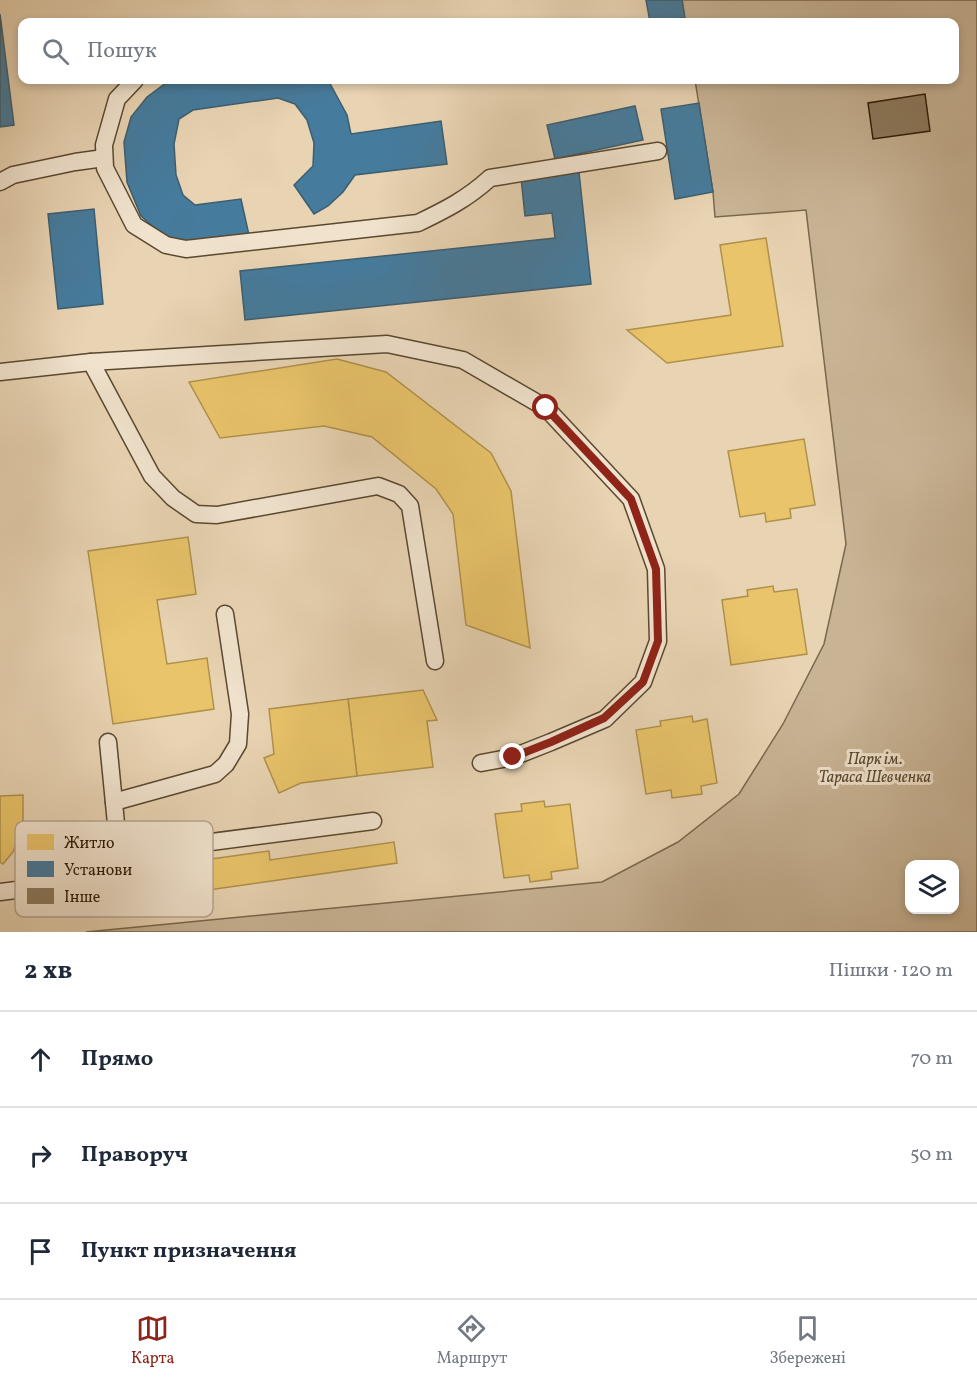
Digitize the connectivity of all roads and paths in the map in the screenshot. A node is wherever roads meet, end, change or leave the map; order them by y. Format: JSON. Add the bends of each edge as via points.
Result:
{"nodes":[{"id":1,"x":131,"y":84,"type":"edge"},
{"id":2,"x":658,"y":151,"type":"dead end"},
{"id":3,"x":104,"y":158,"type":"junction"},
{"id":4,"x":0,"y":182,"type":"edge"},
{"id":5,"x":91,"y":362,"type":"junction"},
{"id":6,"x":0,"y":372,"type":"edge"},
{"id":7,"x":225,"y":614,"type":"dead end"},
{"id":8,"x":435,"y":661,"type":"dead end"},
{"id":9,"x":108,"y":742,"type":"dead end"},
{"id":10,"x":481,"y":763,"type":"dead end"},
{"id":11,"x":114,"y":802,"type":"junction"},
{"id":12,"x":116,"y":821,"type":"edge"},
{"id":13,"x":372,"y":821,"type":"dead end"},
{"id":14,"x":213,"y":842,"type":"edge"},
{"id":15,"x":15,"y":890,"type":"edge"},
{"id":16,"x":0,"y":892,"type":"edge"}],
"edges":[{"from":1,"to":3,"type":"lane","via":[[117,99]]},
{"from":2,"to":3,"type":"lane","via":[[490,178],[473,193],[418,223],[186,249],[166,245],[134,225],[105,168]]},
{"from":3,"to":4,"type":"lane","via":[[13,175]]},
{"from":5,"to":6,"type":"lane"},
{"from":5,"to":8,"type":"lane","via":[[152,476],[196,514],[217,515],[378,486],[399,494],[410,506]]},
{"from":5,"to":10,"type":"lane","via":[[387,344],[463,360],[546,408],[631,499],[656,569],[658,641],[643,682],[604,718],[513,757]]},
{"from":7,"to":11,"type":"lane","via":[[240,714],[238,744],[215,774]]},
{"from":9,"to":11,"type":"lane"},
{"from":11,"to":12,"type":"lane"},
{"from":13,"to":14,"type":"lane"},
{"from":15,"to":16,"type":"lane"}]}
